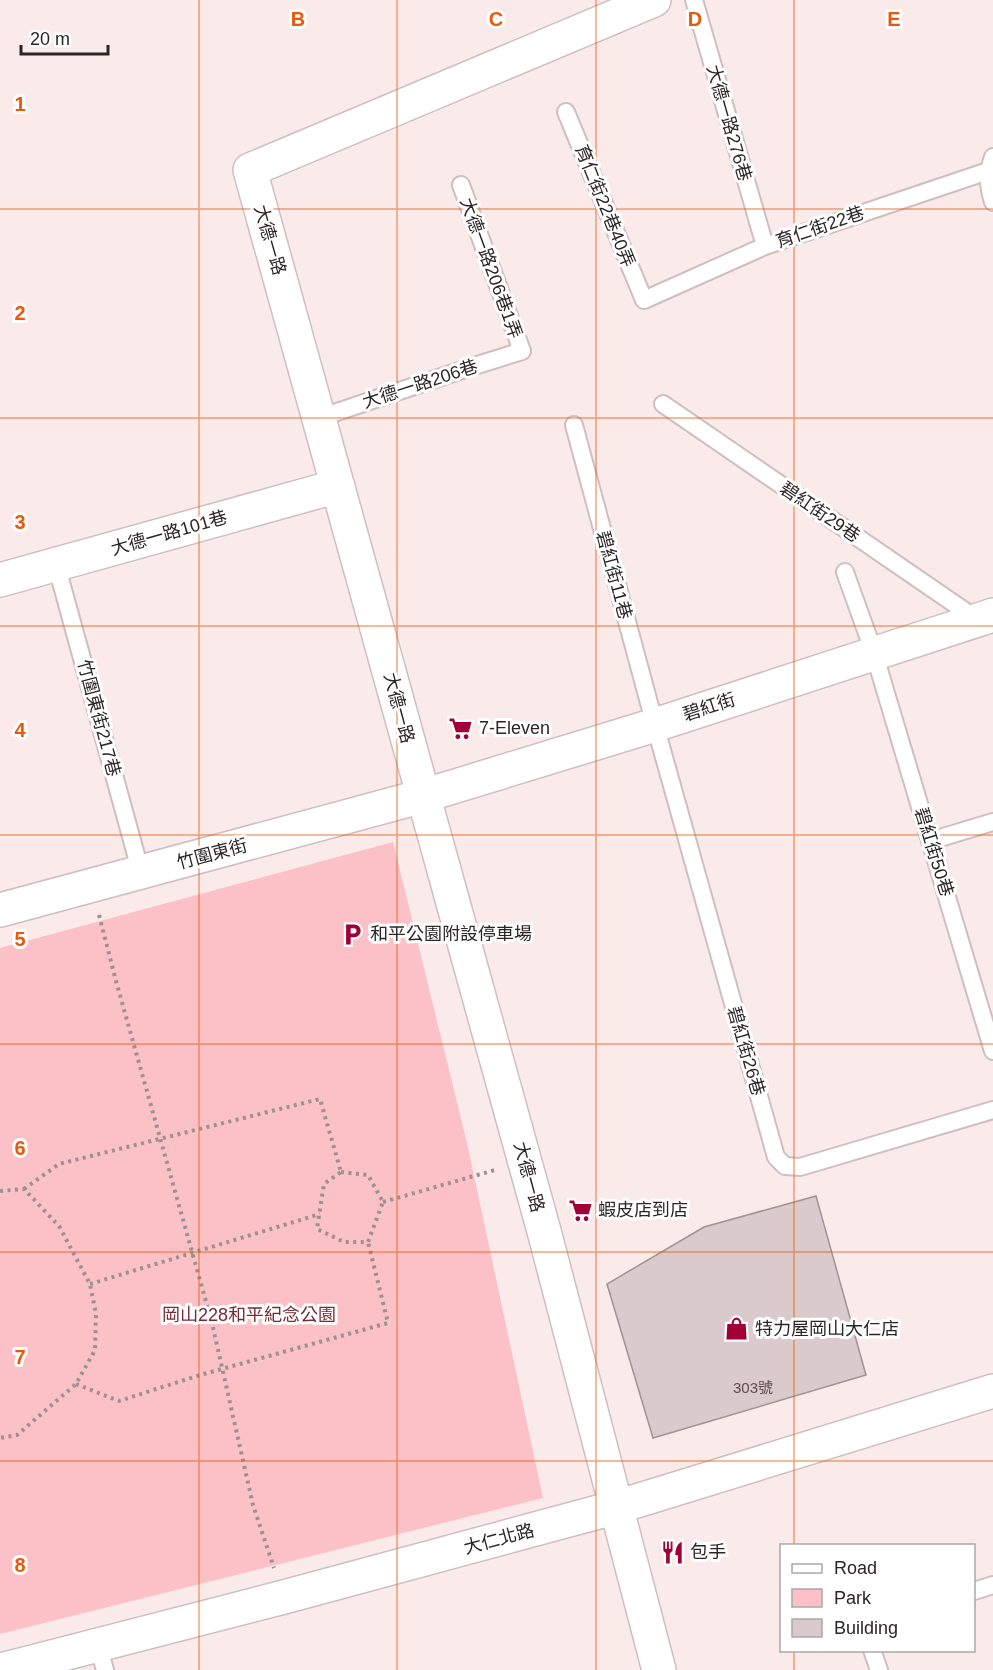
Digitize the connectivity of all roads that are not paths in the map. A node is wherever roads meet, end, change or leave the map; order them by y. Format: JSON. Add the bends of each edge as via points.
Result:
{"nodes":[{"id":1,"x":654,"y":0,"type":"edge"},
{"id":2,"x":693,"y":0,"type":"edge"},
{"id":3,"x":566,"y":112,"type":"dead end"},
{"id":4,"x":991,"y":164,"type":"edge"},
{"id":5,"x":461,"y":186,"type":"dead end"},
{"id":6,"x":993,"y":202,"type":"edge"},
{"id":7,"x":765,"y":246,"type":"junction"},
{"id":8,"x":644,"y":300,"type":"joint"},
{"id":9,"x":522,"y":351,"type":"joint"},
{"id":10,"x":663,"y":405,"type":"dead end"},
{"id":11,"x":319,"y":418,"type":"junction"},
{"id":12,"x":574,"y":425,"type":"dead end"},
{"id":13,"x":338,"y":486,"type":"junction"},
{"id":14,"x":57,"y":564,"type":"junction"},
{"id":15,"x":844,"y":572,"type":"dead end"},
{"id":16,"x":0,"y":580,"type":"edge"},
{"id":17,"x":988,"y":622,"type":"edge"},
{"id":18,"x":874,"y":653,"type":"junction"},
{"id":19,"x":655,"y":724,"type":"junction"},
{"id":20,"x":423,"y":796,"type":"junction"},
{"id":21,"x":993,"y":822,"type":"edge"},
{"id":22,"x":930,"y":841,"type":"junction"},
{"id":23,"x":141,"y":873,"type":"junction"},
{"id":24,"x":0,"y":910,"type":"edge"},
{"id":25,"x":993,"y":1051,"type":"edge"},
{"id":26,"x":993,"y":1110,"type":"edge"},
{"id":27,"x":993,"y":1391,"type":"edge"},
{"id":28,"x":617,"y":1507,"type":"junction"},
{"id":29,"x":993,"y":1585,"type":"edge"},
{"id":30,"x":975,"y":1591,"type":"edge"},
{"id":31,"x":873,"y":1652,"type":"edge"},
{"id":32,"x":101,"y":1658,"type":"edge"},
{"id":33,"x":1,"y":1670,"type":"edge"},
{"id":34,"x":659,"y":1670,"type":"edge"},
{"id":35,"x":879,"y":1670,"type":"edge"}],
"edges":[{"from":1,"to":11,"type":"street","name":"大德一路","via":[[250,170]]},
{"from":2,"to":7,"type":"lane","name":"大德一路276巷"},
{"from":3,"to":8,"type":"lane","name":"育仁街22巷40弄"},
{"from":4,"to":6,"type":"lane"},
{"from":4,"to":7,"type":"lane","name":"育仁街22巷"},
{"from":5,"to":9,"type":"lane","name":"大德一路206巷1弄"},
{"from":7,"to":8,"type":"lane","name":"育仁街22巷"},
{"from":9,"to":11,"type":"lane","name":"大德一路206巷"},
{"from":10,"to":17,"type":"lane","name":"碧紅街29巷"},
{"from":11,"to":13,"type":"street","name":"大德一路"},
{"from":12,"to":19,"type":"lane","name":"碧紅街11巷"},
{"from":13,"to":14,"type":"street","name":"大德一路101巷"},
{"from":13,"to":20,"type":"street","name":"大德一路"},
{"from":14,"to":16,"type":"street","name":"大德一路101巷"},
{"from":14,"to":23,"type":"lane","name":"竹圍東街217巷"},
{"from":15,"to":18,"type":"lane","name":"碧紅街50巷"},
{"from":17,"to":18,"type":"street","name":"碧紅街"},
{"from":18,"to":19,"type":"street","name":"碧紅街"},
{"from":18,"to":22,"type":"lane","name":"碧紅街50巷"},
{"from":19,"to":20,"type":"street","name":"碧紅街"},
{"from":19,"to":26,"type":"lane","name":"碧紅街26巷","via":[[776,1157],[785,1166],[800,1167]]},
{"from":20,"to":23,"type":"street","name":"竹圍東街"},
{"from":20,"to":28,"type":"street","name":"大德一路"},
{"from":21,"to":22,"type":"lane"},
{"from":22,"to":25,"type":"lane","name":"碧紅街50巷"},
{"from":23,"to":24,"type":"street","name":"竹圍東街"},
{"from":27,"to":28,"type":"street","name":"大仁北路"},
{"from":28,"to":32,"type":"street","name":"大仁北路","via":[[284,1597]]},
{"from":28,"to":34,"type":"street","name":"大德一路"},
{"from":29,"to":30,"type":"lane"},
{"from":31,"to":35,"type":"lane"},
{"from":32,"to":33,"type":"street","name":"大仁北路"}]}
